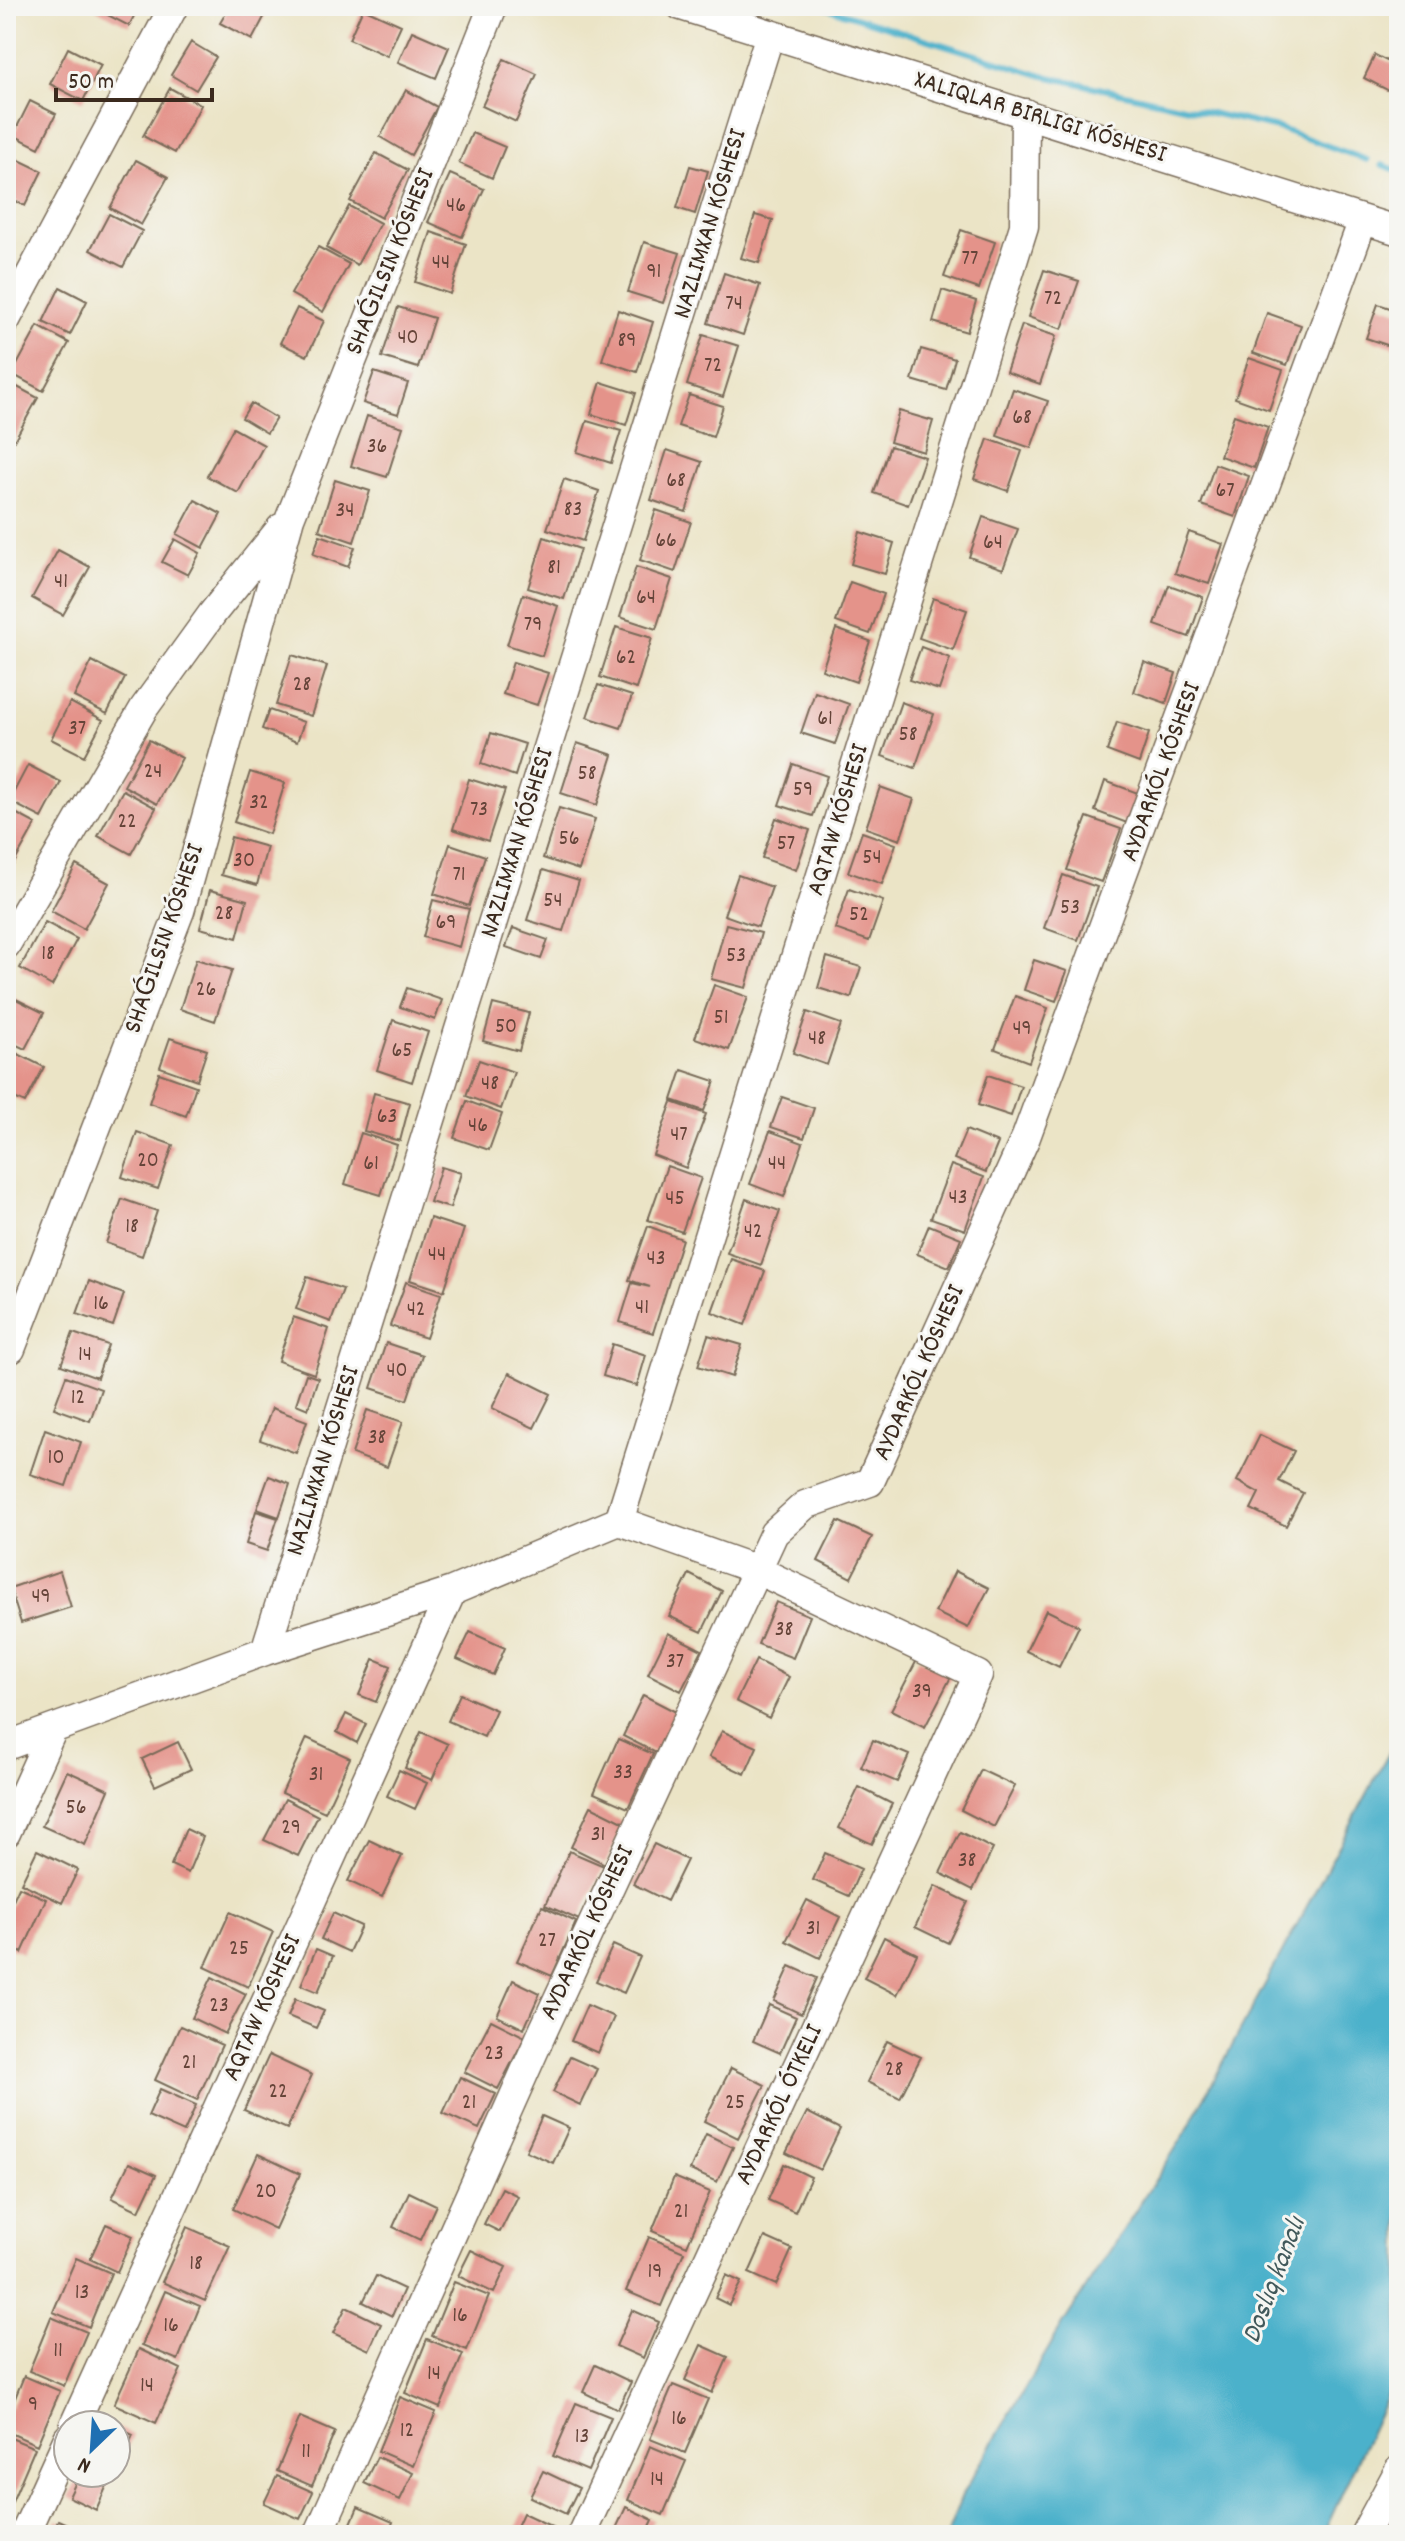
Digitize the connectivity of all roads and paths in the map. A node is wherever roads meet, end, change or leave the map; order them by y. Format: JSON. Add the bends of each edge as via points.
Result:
{"nodes":[{"id":1,"x":174,"y":6,"type":"edge"},
{"id":2,"x":493,"y":6,"type":"edge"},
{"id":3,"x":681,"y":6,"type":"edge"},
{"id":4,"x":770,"y":34,"type":"junction"},
{"id":5,"x":1025,"y":113,"type":"junction"},
{"id":6,"x":1363,"y":220,"type":"junction"},
{"id":7,"x":1399,"y":231,"type":"edge"},
{"id":8,"x":6,"y":320,"type":"edge"},
{"id":9,"x":290,"y":518,"type":"junction"},
{"id":10,"x":6,"y":945,"type":"edge"},
{"id":11,"x":9,"y":1350,"type":"edge"},
{"id":12,"x":619,"y":1521,"type":"junction"},
{"id":13,"x":757,"y":1570,"type":"junction"},
{"id":14,"x":452,"y":1591,"type":"junction"},
{"id":15,"x":265,"y":1651,"type":"junction"},
{"id":16,"x":53,"y":1729,"type":"junction"},
{"id":17,"x":6,"y":1746,"type":"edge"},
{"id":18,"x":6,"y":1833,"type":"edge"},
{"id":19,"x":81,"y":2409,"type":"edge"},
{"id":20,"x":1399,"y":2470,"type":"edge"},
{"id":21,"x":52,"y":2473,"type":"edge"},
{"id":22,"x":24,"y":2535,"type":"edge"},
{"id":23,"x":318,"y":2535,"type":"edge"},
{"id":24,"x":581,"y":2535,"type":"edge"},
{"id":25,"x":1364,"y":2535,"type":"edge"}],
"edges":[{"from":1,"to":8,"type":"street"},
{"from":2,"to":9,"type":"street"},
{"from":3,"to":4,"type":"street"},
{"from":4,"to":5,"type":"street"},
{"from":4,"to":15,"type":"street"},
{"from":5,"to":6,"type":"street"},
{"from":5,"to":12,"type":"street","name":"AQTAW KÓSHESI","via":[[1024,226]]},
{"from":6,"to":7,"type":"street"},
{"from":6,"to":13,"type":"street","name":"AYDARKÓL KÓSHESI","via":[[1026,1137],[870,1482],[805,1505],[774,1533]]},
{"from":9,"to":10,"type":"street","via":[[144,708]]},
{"from":9,"to":11,"type":"street","via":[[180,911]]},
{"from":12,"to":13,"type":"street"},
{"from":12,"to":14,"type":"street"},
{"from":13,"to":23,"type":"street","name":"AYDARKÓL KÓSHESI"},
{"from":13,"to":24,"type":"street","name":"AYDARKÓL ÓTKELI","via":[[978,1675]]},
{"from":14,"to":15,"type":"street"},
{"from":14,"to":19,"type":"street","name":"AQTAW KÓSHESI"},
{"from":15,"to":16,"type":"street"},
{"from":16,"to":17,"type":"street"},
{"from":16,"to":18,"type":"street"},
{"from":20,"to":25,"type":"street"},
{"from":21,"to":22,"type":"street"}]}
